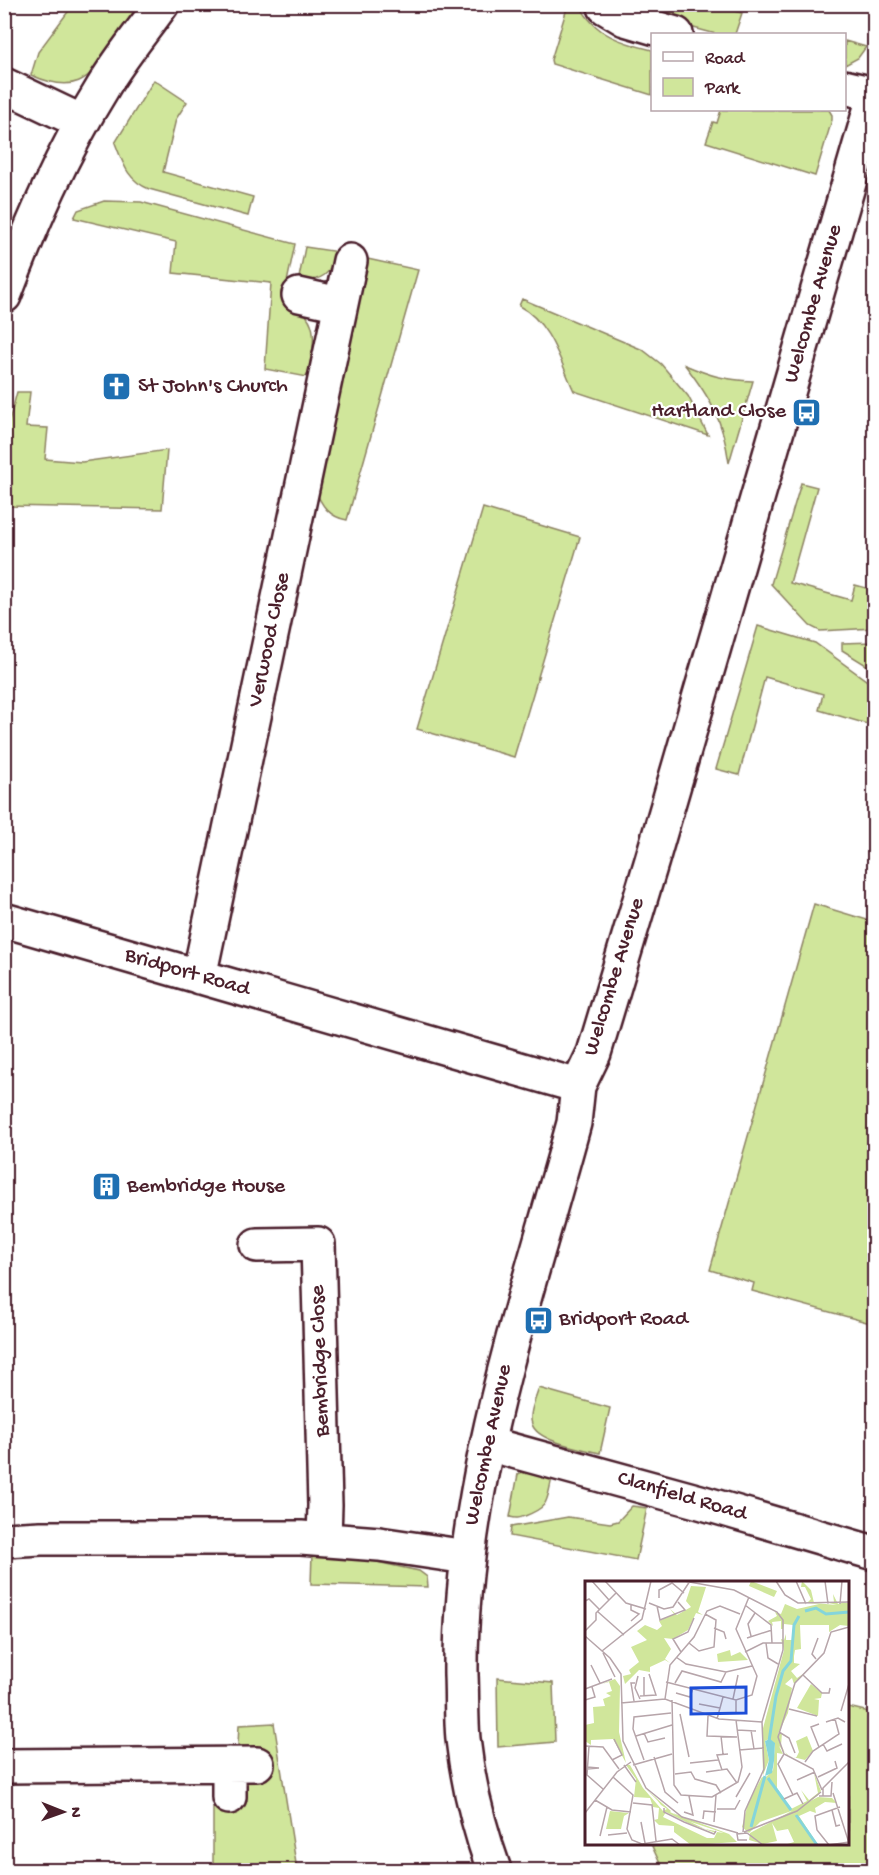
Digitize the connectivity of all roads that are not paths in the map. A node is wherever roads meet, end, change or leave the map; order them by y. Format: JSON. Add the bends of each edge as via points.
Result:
{"nodes":[{"id":1,"x":162,"y":4,"type":"edge"},
{"id":2,"x":604,"y":4,"type":"edge"},
{"id":3,"x":672,"y":33,"type":"edge"},
{"id":4,"x":4,"y":85,"type":"edge"},
{"id":5,"x":846,"y":88,"type":"edge"},
{"id":6,"x":874,"y":96,"type":"edge"},
{"id":7,"x":82,"y":122,"type":"junction"},
{"id":8,"x":350,"y":261,"type":"dead end"},
{"id":9,"x":299,"y":295,"type":"dead end"},
{"id":10,"x":4,"y":296,"type":"edge"},
{"id":11,"x":340,"y":304,"type":"junction"},
{"id":12,"x":4,"y":920,"type":"edge"},
{"id":13,"x":199,"y":976,"type":"junction"},
{"id":14,"x":578,"y":1086,"type":"junction"},
{"id":15,"x":257,"y":1245,"type":"dead end"},
{"id":16,"x":488,"y":1444,"type":"junction"},
{"id":17,"x":324,"y":1539,"type":"junction"},
{"id":18,"x":4,"y":1540,"type":"edge"},
{"id":19,"x":874,"y":1553,"type":"edge"},
{"id":20,"x":467,"y":1557,"type":"junction"},
{"id":21,"x":4,"y":1766,"type":"edge"},
{"id":22,"x":229,"y":1797,"type":"dead end"},
{"id":23,"x":494,"y":1870,"type":"edge"}],
"edges":[{"from":1,"to":7,"type":"street"},
{"from":2,"to":3,"type":"street","via":[[625,20]]},
{"from":4,"to":7,"type":"street"},
{"from":5,"to":6,"type":"street"},
{"from":6,"to":14,"type":"street","name":"Welcombe Avenue","via":[[642,894],[594,1053]]},
{"from":7,"to":10,"type":"street","via":[[41,203]]},
{"from":8,"to":11,"type":"street","name":"Verwood Close"},
{"from":9,"to":11,"type":"street"},
{"from":11,"to":13,"type":"street","name":"Verwood Close"},
{"from":12,"to":13,"type":"street","name":"Bridport Road"},
{"from":13,"to":14,"type":"street","name":"Bridport Road"},
{"from":14,"to":16,"type":"street","name":"Welcombe Avenue","via":[[574,1123],[509,1350]]},
{"from":15,"to":17,"type":"street","name":"Bembridge Close","via":[[318,1244]]},
{"from":16,"to":19,"type":"street","name":"Clanfield Road"},
{"from":16,"to":20,"type":"street","name":"Welcombe Avenue"},
{"from":17,"to":18,"type":"street"},
{"from":17,"to":20,"type":"street"},
{"from":20,"to":23,"type":"street","name":"Welcombe Avenue","via":[[461,1642],[463,1737],[479,1825]]},
{"from":21,"to":22,"type":"street","via":[[243,1764]]}]}
